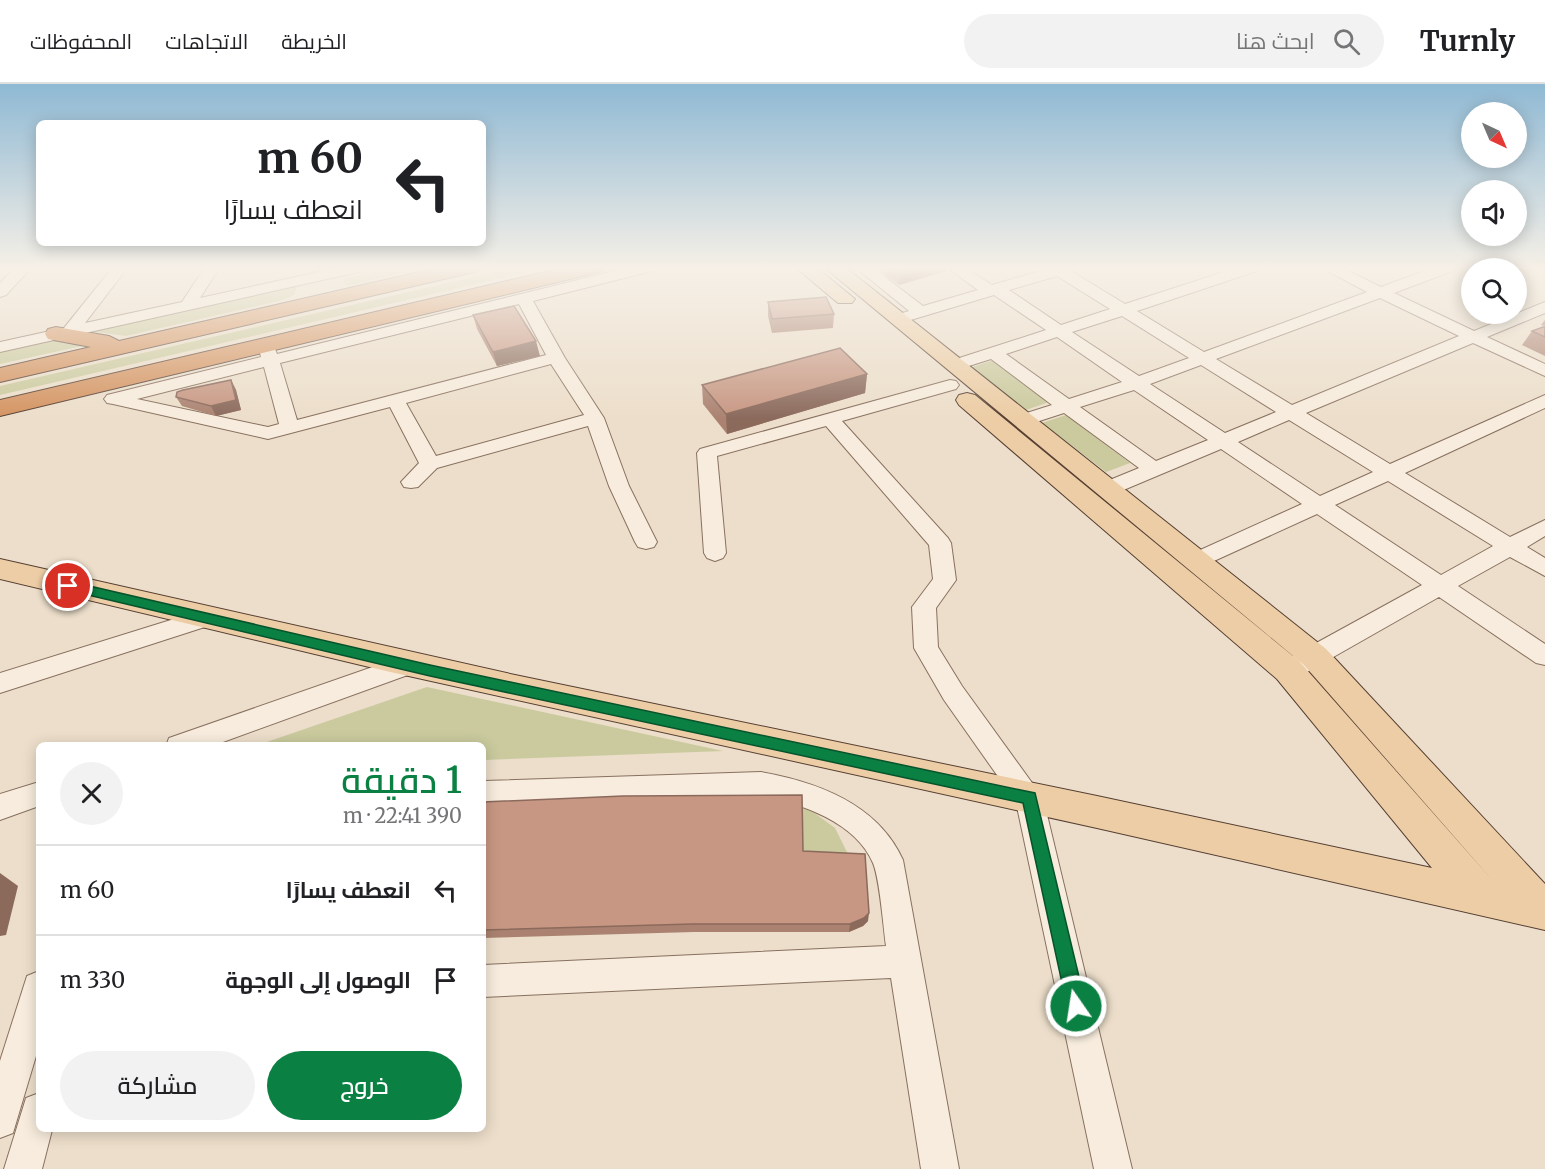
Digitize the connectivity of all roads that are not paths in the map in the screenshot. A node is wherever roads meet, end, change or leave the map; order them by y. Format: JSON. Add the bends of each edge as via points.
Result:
{"nodes":[{"id":1,"x":77,"y":318,"type":"edge"},
{"id":2,"x":134,"y":318,"type":"edge"},
{"id":3,"x":248,"y":318,"type":"edge"},
{"id":4,"x":402,"y":318,"type":"edge"},
{"id":5,"x":433,"y":318,"type":"edge"},
{"id":6,"x":534,"y":318,"type":"edge"},
{"id":7,"x":869,"y":318,"type":"edge"},
{"id":8,"x":910,"y":318,"type":"edge"},
{"id":9,"x":1037,"y":318,"type":"edge"},
{"id":10,"x":1099,"y":318,"type":"edge"},
{"id":11,"x":1135,"y":318,"type":"edge"},
{"id":12,"x":1313,"y":318,"type":"edge"},
{"id":13,"x":1433,"y":318,"type":"edge"},
{"id":14,"x":1520,"y":318,"type":"edge"},
{"id":15,"x":1059,"y":331,"type":"junction"},
{"id":16,"x":63,"y":333,"type":"junction"},
{"id":17,"x":1474,"y":337,"type":"junction"},
{"id":18,"x":0,"y":346,"type":"edge"},
{"id":19,"x":125,"y":346,"type":"junction"},
{"id":20,"x":268,"y":353,"type":"junction"},
{"id":21,"x":993,"y":353,"type":"junction"},
{"id":22,"x":556,"y":358,"type":"junction"},
{"id":23,"x":1202,"y":358,"type":"junction"},
{"id":24,"x":1545,"y":371,"type":"edge"},
{"id":25,"x":0,"y":375,"type":"edge"},
{"id":26,"x":953,"y":375,"type":"junction"},
{"id":27,"x":1136,"y":382,"type":"junction"},
{"id":28,"x":395,"y":400,"type":"junction"},
{"id":29,"x":1545,"y":401,"type":"edge"},
{"id":30,"x":1065,"y":405,"type":"junction"},
{"id":31,"x":0,"y":408,"type":"edge"},
{"id":32,"x":1290,"y":413,"type":"junction"},
{"id":33,"x":595,"y":418,"type":"junction"},
{"id":34,"x":830,"y":419,"type":"junction"},
{"id":35,"x":1024,"y":420,"type":"junction"},
{"id":36,"x":290,"y":428,"type":"junction"},
{"id":37,"x":1223,"y":441,"type":"junction"},
{"id":38,"x":430,"y":464,"type":"junction"},
{"id":39,"x":1153,"y":468,"type":"junction"},
{"id":40,"x":1388,"y":472,"type":"junction"},
{"id":41,"x":411,"y":482,"type":"dead end"},
{"id":42,"x":1107,"y":489,"type":"junction"},
{"id":43,"x":1320,"y":506,"type":"junction"},
{"id":44,"x":1545,"y":527,"type":"edge"},
{"id":45,"x":646,"y":542,"type":"dead end"},
{"id":46,"x":1508,"y":546,"type":"junction"},
{"id":47,"x":715,"y":553,"type":"dead end"},
{"id":48,"x":1195,"y":561,"type":"junction"},
{"id":49,"x":1545,"y":568,"type":"edge"},
{"id":50,"x":0,"y":569,"type":"edge"},
{"id":51,"x":1440,"y":586,"type":"junction"},
{"id":52,"x":203,"y":619,"type":"junction"},
{"id":53,"x":1545,"y":656,"type":"edge"},
{"id":54,"x":1315,"y":657,"type":"junction"},
{"id":55,"x":407,"y":665,"type":"junction"},
{"id":56,"x":1288,"y":670,"type":"junction"},
{"id":57,"x":0,"y":683,"type":"edge"},
{"id":58,"x":190,"y":742,"type":"edge"},
{"id":59,"x":486,"y":793,"type":"edge"},
{"id":60,"x":36,"y":795,"type":"edge"},
{"id":61,"x":1029,"y":798,"type":"junction"},
{"id":62,"x":0,"y":807,"type":"edge"},
{"id":63,"x":1480,"y":898,"type":"junction"},
{"id":64,"x":1544,"y":911,"type":"edge"},
{"id":65,"x":905,"y":961,"type":"junction"},
{"id":66,"x":486,"y":981,"type":"edge"},
{"id":67,"x":36,"y":995,"type":"edge"},
{"id":68,"x":8,"y":1065,"type":"edge"},
{"id":69,"x":0,"y":1120,"type":"edge"},
{"id":70,"x":36,"y":1122,"type":"edge"},
{"id":71,"x":23,"y":1169,"type":"edge"},
{"id":72,"x":940,"y":1169,"type":"edge"},
{"id":73,"x":1113,"y":1169,"type":"edge"}],
"edges":[{"from":1,"to":16,"type":"street"},
{"from":2,"to":16,"type":"street"},
{"from":3,"to":19,"type":"highway"},
{"from":4,"to":20,"type":"highway"},
{"from":5,"to":20,"type":"street"},
{"from":6,"to":22,"type":"street"},
{"from":7,"to":26,"type":"main road"},
{"from":8,"to":26,"type":"main road"},
{"from":9,"to":15,"type":"street"},
{"from":10,"to":15,"type":"street"},
{"from":11,"to":23,"type":"street"},
{"from":12,"to":23,"type":"street"},
{"from":13,"to":17,"type":"street"},
{"from":14,"to":17,"type":"street"},
{"from":15,"to":21,"type":"street"},
{"from":15,"to":27,"type":"street"},
{"from":16,"to":18,"type":"street"},
{"from":16,"to":19,"type":"highway"},
{"from":17,"to":24,"type":"street"},
{"from":17,"to":32,"type":"street"},
{"from":19,"to":25,"type":"highway"},
{"from":20,"to":31,"type":"highway"},
{"from":20,"to":36,"type":"street"},
{"from":20,"to":36,"type":"street","via":[[113,399],[268,433]]},
{"from":21,"to":26,"type":"street"},
{"from":21,"to":30,"type":"street"},
{"from":22,"to":28,"type":"street"},
{"from":22,"to":33,"type":"street"},
{"from":23,"to":27,"type":"street"},
{"from":23,"to":32,"type":"street"},
{"from":26,"to":34,"type":"street"},
{"from":26,"to":35,"type":"main road"},
{"from":26,"to":56,"type":"main road"},
{"from":27,"to":30,"type":"street"},
{"from":27,"to":37,"type":"street"},
{"from":28,"to":36,"type":"street"},
{"from":28,"to":38,"type":"street"},
{"from":29,"to":40,"type":"street"},
{"from":30,"to":35,"type":"street"},
{"from":30,"to":39,"type":"street"},
{"from":32,"to":37,"type":"street"},
{"from":32,"to":40,"type":"street"},
{"from":33,"to":38,"type":"street"},
{"from":33,"to":45,"type":"street","via":[[619,486]]},
{"from":34,"to":47,"type":"street","via":[[707,453]]},
{"from":34,"to":61,"type":"street","via":[[940,543],[945,580],[924,607],[926,648],[953,693]]},
{"from":35,"to":42,"type":"main road"},
{"from":37,"to":39,"type":"street"},
{"from":37,"to":43,"type":"street"},
{"from":38,"to":41,"type":"street"},
{"from":39,"to":42,"type":"street"},
{"from":40,"to":43,"type":"street"},
{"from":40,"to":46,"type":"street"},
{"from":42,"to":48,"type":"main road"},
{"from":43,"to":48,"type":"street"},
{"from":43,"to":51,"type":"street"},
{"from":44,"to":46,"type":"street"},
{"from":46,"to":49,"type":"street"},
{"from":46,"to":51,"type":"street"},
{"from":48,"to":54,"type":"main road"},
{"from":50,"to":52,"type":"main road"},
{"from":51,"to":53,"type":"street"},
{"from":51,"to":54,"type":"street"},
{"from":52,"to":55,"type":"main road"},
{"from":52,"to":57,"type":"street"},
{"from":54,"to":56,"type":"street"},
{"from":54,"to":64,"type":"main road"},
{"from":55,"to":58,"type":"street"},
{"from":55,"to":61,"type":"main road"},
{"from":56,"to":63,"type":"main road"},
{"from":59,"to":65,"type":"street","via":[[761,784],[798,792],[852,817],[881,847],[888,860]]},
{"from":60,"to":62,"type":"street"},
{"from":61,"to":63,"type":"main road"},
{"from":61,"to":73,"type":"street"},
{"from":63,"to":64,"type":"main road"},
{"from":65,"to":66,"type":"street"},
{"from":65,"to":72,"type":"street"},
{"from":67,"to":68,"type":"street"},
{"from":68,"to":69,"type":"street"},
{"from":70,"to":71,"type":"street"}]}
